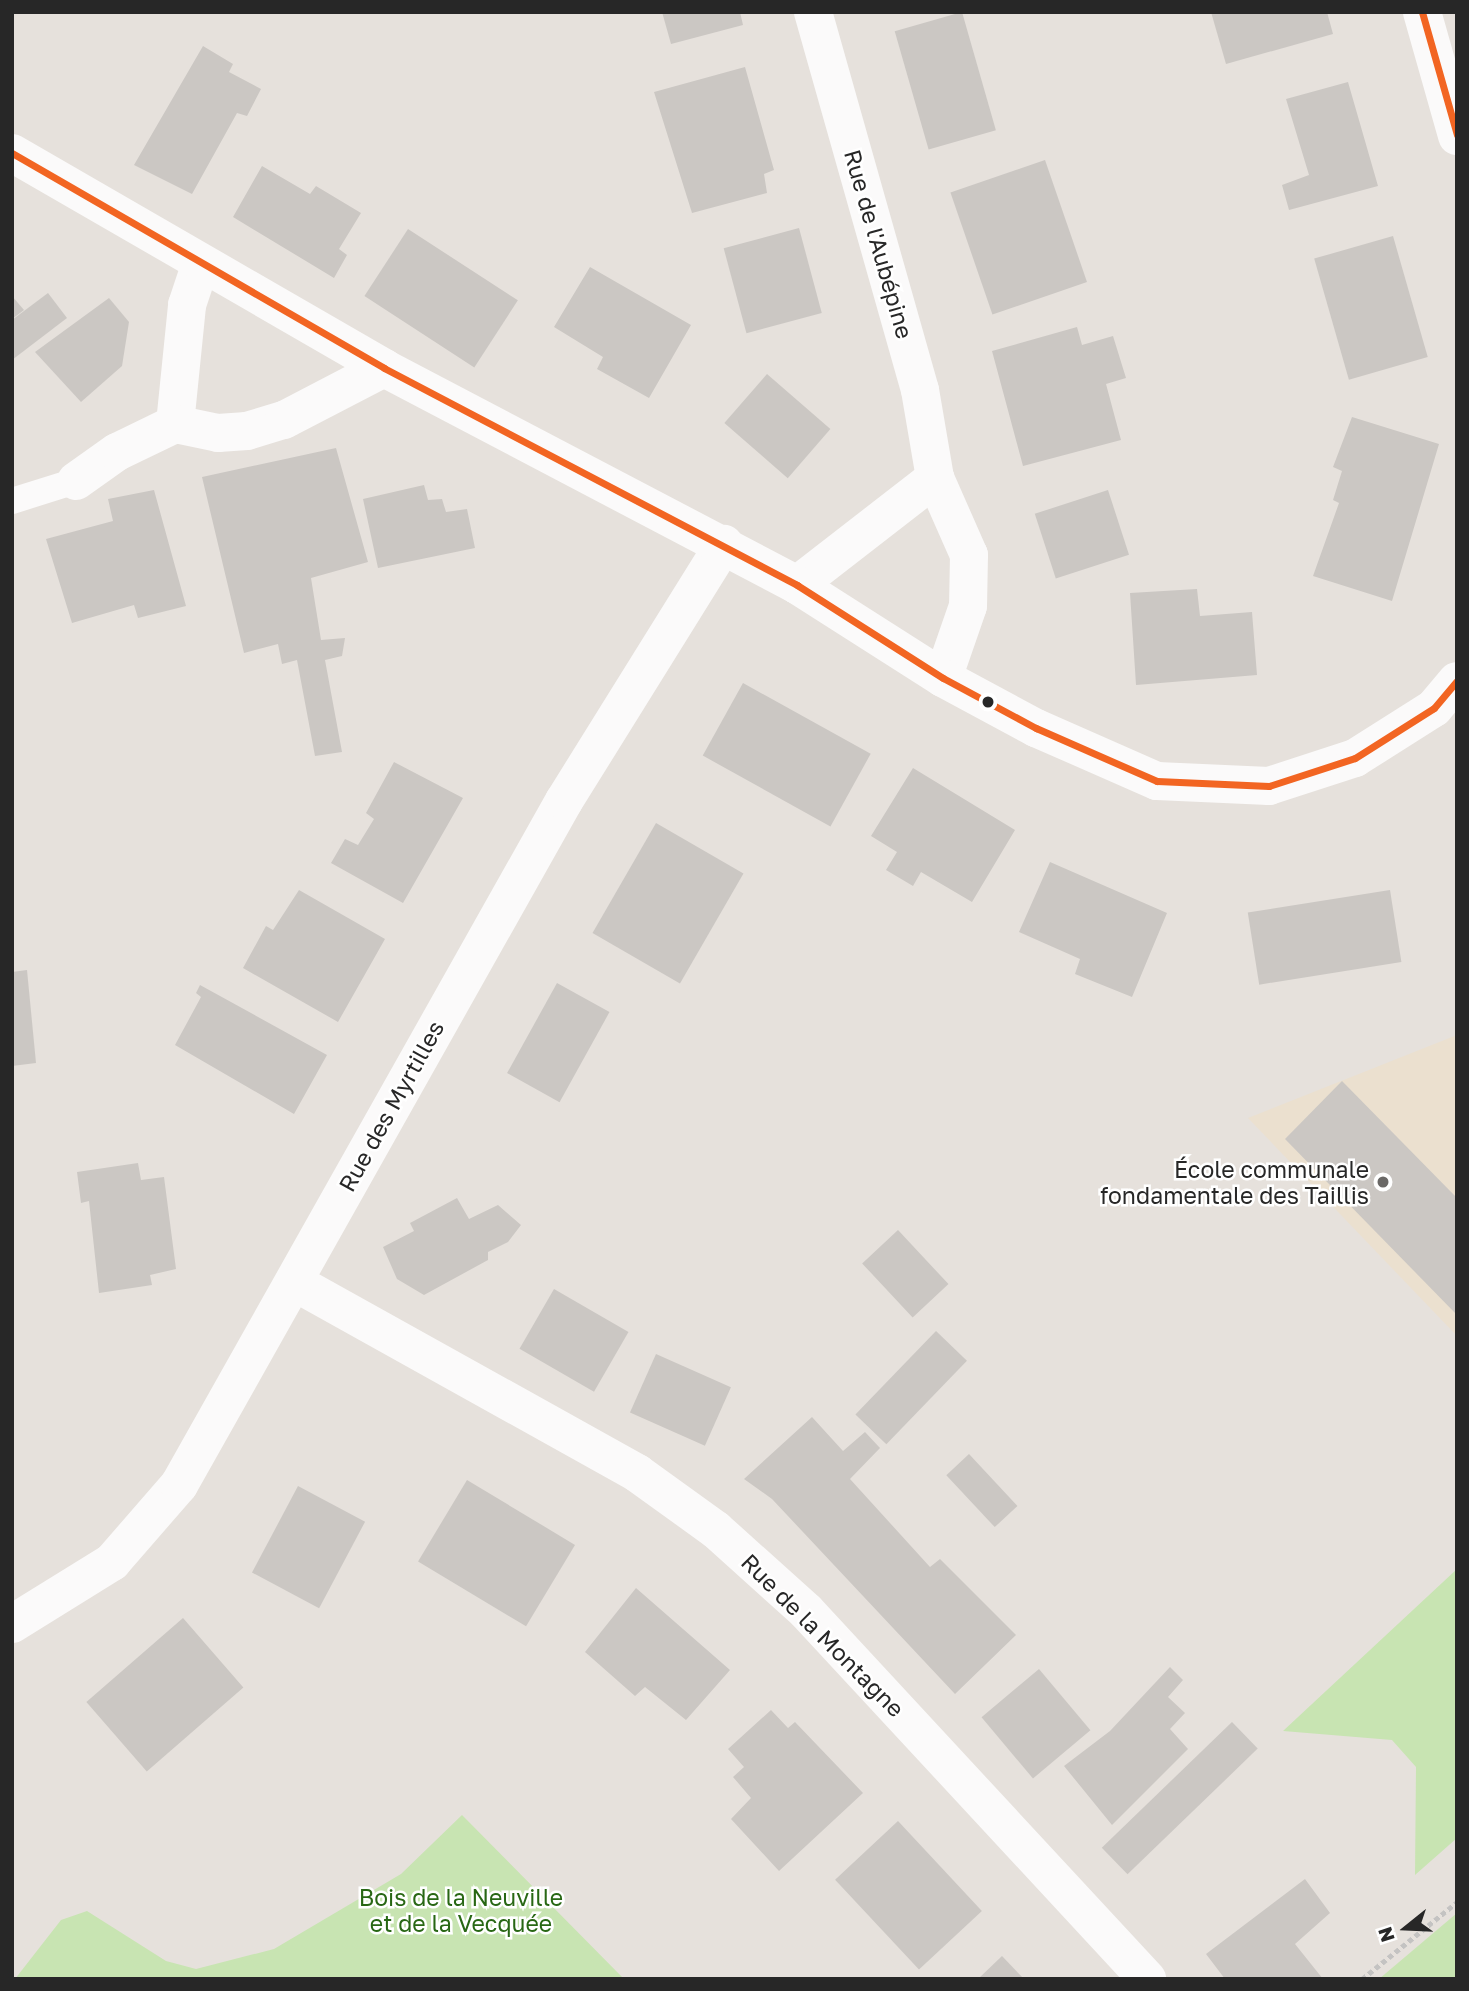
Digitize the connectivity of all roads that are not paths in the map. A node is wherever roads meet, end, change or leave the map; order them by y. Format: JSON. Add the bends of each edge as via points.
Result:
{"nodes":[{"id":1,"x":813,"y":12,"type":"edge"},
{"id":2,"x":1422,"y":12,"type":"edge"},
{"id":3,"x":1457,"y":136,"type":"edge"},
{"id":4,"x":12,"y":153,"type":"edge"},
{"id":5,"x":201,"y":263,"type":"junction"},
{"id":6,"x":384,"y":368,"type":"junction"},
{"id":7,"x":175,"y":424,"type":"junction"},
{"id":8,"x":935,"y":478,"type":"junction"},
{"id":9,"x":76,"y":481,"type":"joint"},
{"id":10,"x":12,"y":500,"type":"edge"},
{"id":11,"x":724,"y":544,"type":"junction"},
{"id":12,"x":797,"y":585,"type":"junction"},
{"id":13,"x":943,"y":678,"type":"junction"},
{"id":14,"x":1457,"y":681,"type":"edge"},
{"id":15,"x":294,"y":1282,"type":"junction"},
{"id":16,"x":12,"y":1624,"type":"edge"},
{"id":17,"x":1147,"y":1979,"type":"edge"}],
"edges":[{"from":1,"to":8,"type":"street","name":"Rue de l'Aubépine","via":[[920,390]]},
{"from":2,"to":3,"type":"street"},
{"from":4,"to":5,"type":"street"},
{"from":5,"to":6,"type":"street"},
{"from":5,"to":7,"type":"street","via":[[187,305]]},
{"from":6,"to":7,"type":"street","via":[[284,419],[247,431],[218,433]]},
{"from":6,"to":11,"type":"street"},
{"from":7,"to":9,"type":"street","via":[[117,452]]},
{"from":8,"to":12,"type":"street"},
{"from":8,"to":13,"type":"street","name":"Rue de l'Aubépine","via":[[970,555],[968,607]]},
{"from":9,"to":10,"type":"lane"},
{"from":11,"to":12,"type":"street"},
{"from":11,"to":15,"type":"street","name":"Rue des Myrtilles","via":[[564,801]]},
{"from":12,"to":13,"type":"street"},
{"from":13,"to":14,"type":"street","via":[[1036,728],[1157,781],[1269,786],[1355,758],[1434,708]]},
{"from":15,"to":16,"type":"street","name":"Rue des Myrtilles","via":[[179,1485],[112,1562]]},
{"from":15,"to":17,"type":"street","name":"Rue de la Montagne","via":[[637,1473],[716,1530],[806,1611]]}]}
